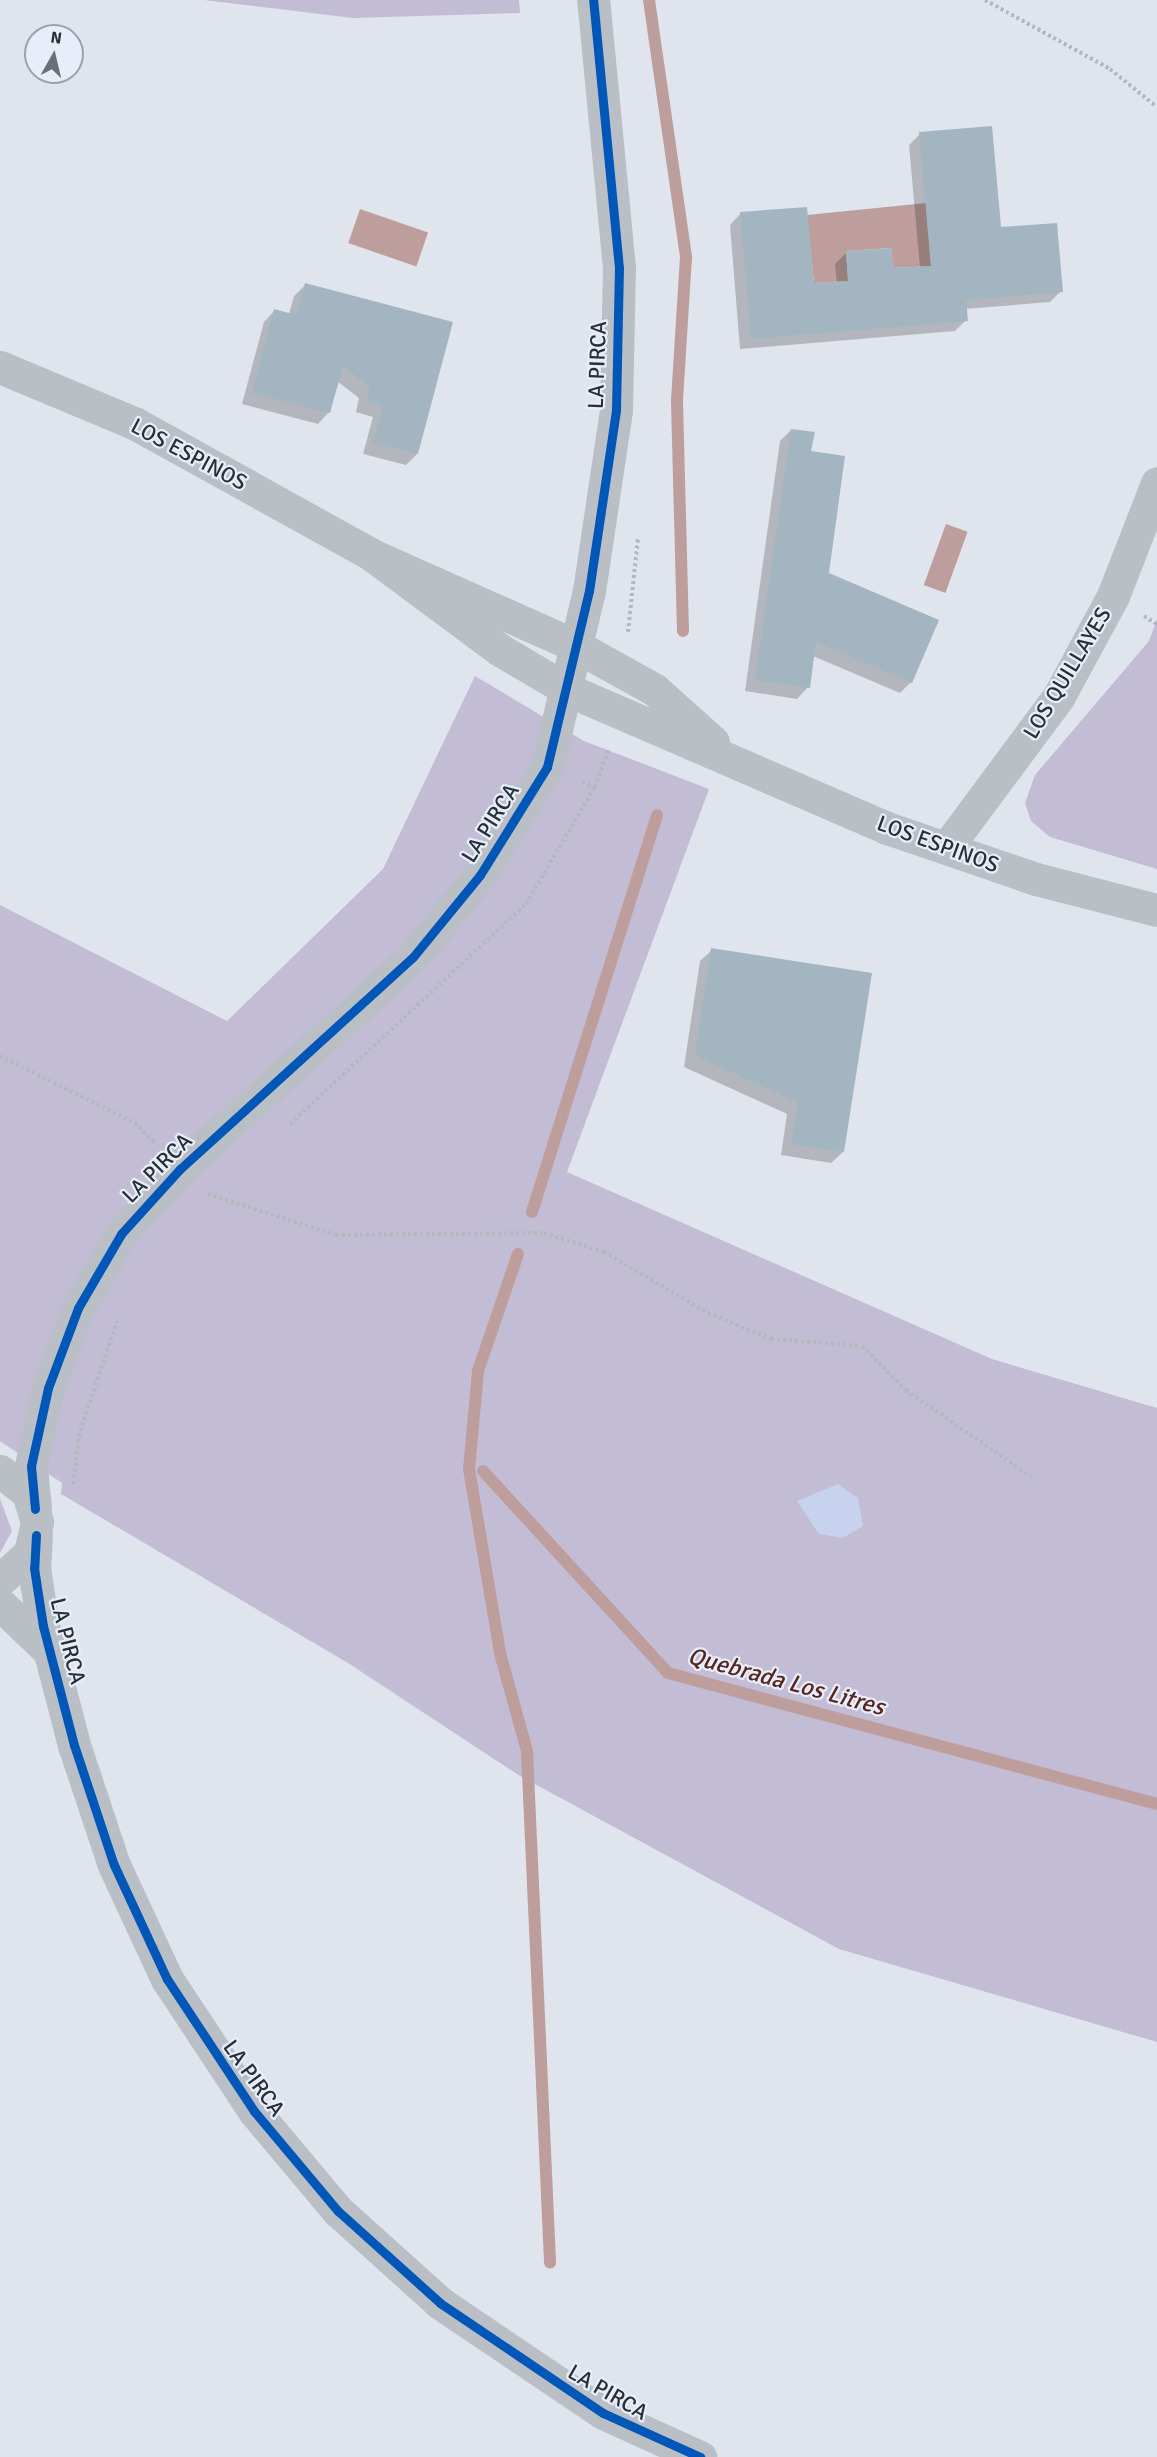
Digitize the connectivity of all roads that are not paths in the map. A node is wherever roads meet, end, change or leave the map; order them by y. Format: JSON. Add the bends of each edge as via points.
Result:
{"nodes":[{"id":1,"x":592,"y":0,"type":"edge"},
{"id":2,"x":0,"y":367,"type":"edge"},
{"id":3,"x":1157,"y":483,"type":"edge"},
{"id":4,"x":372,"y":555,"type":"junction"},
{"id":5,"x":576,"y":646,"type":"junction"},
{"id":6,"x":568,"y":690,"type":"junction"},
{"id":7,"x":728,"y":755,"type":"junction"},
{"id":8,"x":947,"y":847,"type":"junction"},
{"id":9,"x":1157,"y":910,"type":"edge"},
{"id":10,"x":48,"y":1388,"type":"junction"},
{"id":11,"x":0,"y":1453,"type":"edge"},
{"id":12,"x":0,"y":1471,"type":"edge"},
{"id":13,"x":36,"y":1522,"type":"junction"},
{"id":14,"x":0,"y":1580,"type":"edge"},
{"id":15,"x":0,"y":1604,"type":"edge"},
{"id":16,"x":51,"y":1654,"type":"junction"},
{"id":17,"x":700,"y":2457,"type":"edge"}],
"edges":[{"from":1,"to":5,"type":"street","name":"LA PIRCA","via":[[619,268],[616,410]]},
{"from":2,"to":4,"type":"street","name":"LOS ESPINOS","via":[[136,424]]},
{"from":3,"to":8,"type":"street","name":"LOS QUILLAYES","via":[[1113,596],[1059,696]]},
{"from":4,"to":5,"type":"street","name":"LOS ESPINOS"},
{"from":4,"to":6,"type":"street","name":"LOS ESPINOS","via":[[500,650]]},
{"from":5,"to":6,"type":"street","name":"LA PIRCA"},
{"from":5,"to":7,"type":"street","name":"LOS ESPINOS","via":[[655,690]]},
{"from":6,"to":7,"type":"street","name":"LOS ESPINOS"},
{"from":6,"to":10,"type":"street","name":"LA PIRCA","via":[[547,767],[448,917],[375,993],[180,1169],[121,1234],[98,1270]]},
{"from":7,"to":8,"type":"street","name":"LOS ESPINOS","via":[[887,828]]},
{"from":8,"to":9,"type":"street","name":"LOS ESPINOS","via":[[1036,879]]},
{"from":10,"to":11,"type":"street","name":"LA PIRCA"},
{"from":10,"to":13,"type":"street","name":"LA PIRCA","via":[[31,1466]]},
{"from":12,"to":13,"type":"street","via":[[16,1480]]},
{"from":13,"to":14,"type":"street","via":[[18,1568]]},
{"from":13,"to":16,"type":"street","name":"LA PIRCA","via":[[36,1596]]},
{"from":15,"to":16,"type":"street","name":"LA PIRCA"},
{"from":16,"to":17,"type":"street","name":"LA PIRCA","via":[[93,1807],[139,1923],[208,2047],[293,2163],[385,2256],[498,2347],[603,2414]]}]}
